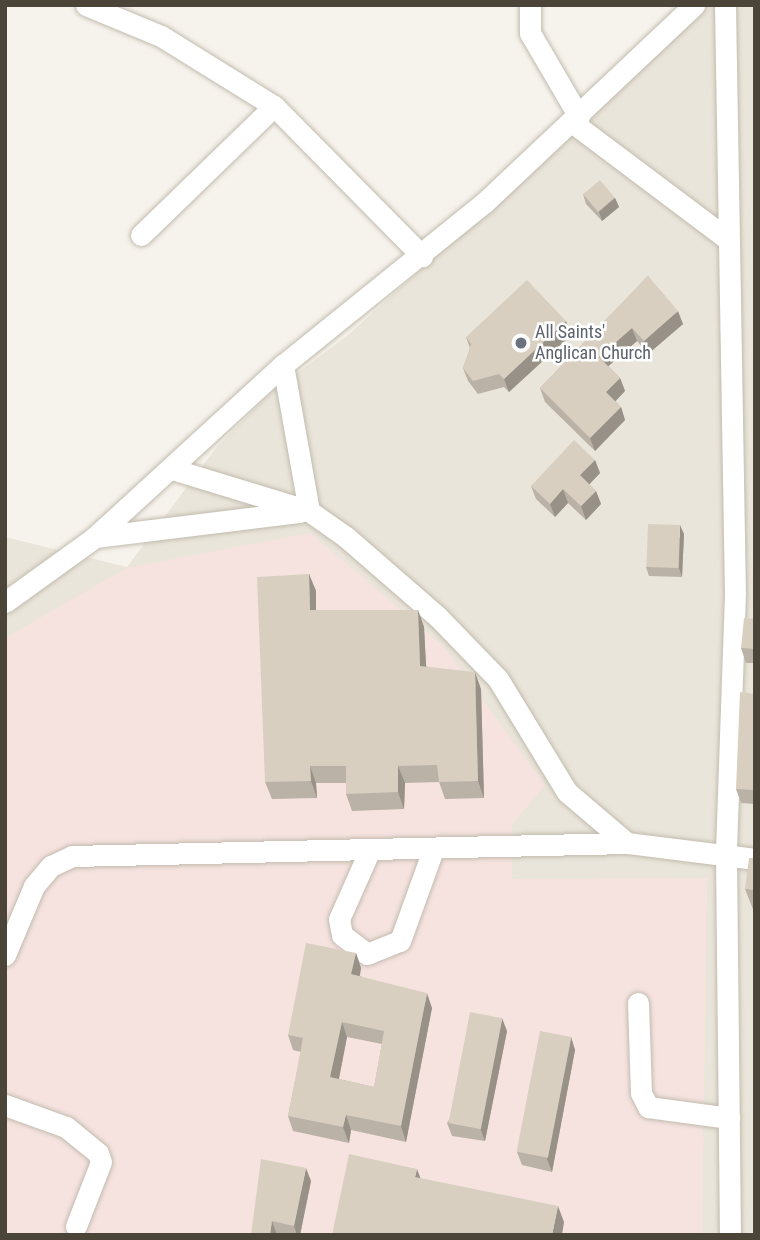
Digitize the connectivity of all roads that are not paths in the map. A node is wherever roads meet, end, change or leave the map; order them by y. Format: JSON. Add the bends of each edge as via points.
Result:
{"nodes":[{"id":1,"x":86,"y":5,"type":"edge"},
{"id":2,"x":530,"y":5,"type":"edge"},
{"id":3,"x":694,"y":5,"type":"edge"},
{"id":4,"x":725,"y":5,"type":"edge"},
{"id":5,"x":274,"y":106,"type":"junction"},
{"id":6,"x":576,"y":120,"type":"junction"},
{"id":7,"x":141,"y":235,"type":"dead end"},
{"id":8,"x":726,"y":238,"type":"junction"},
{"id":9,"x":422,"y":256,"type":"junction"},
{"id":10,"x":283,"y":365,"type":"junction"},
{"id":11,"x":172,"y":469,"type":"junction"},
{"id":12,"x":309,"y":510,"type":"junction"},
{"id":13,"x":95,"y":537,"type":"junction"},
{"id":14,"x":745,"y":594,"type":"edge"},
{"id":15,"x":5,"y":602,"type":"edge"},
{"id":16,"x":626,"y":843,"type":"junction"},
{"id":17,"x":433,"y":850,"type":"junction"},
{"id":18,"x":368,"y":853,"type":"junction"},
{"id":19,"x":726,"y":856,"type":"junction"},
{"id":20,"x":755,"y":859,"type":"edge"},
{"id":21,"x":5,"y":954,"type":"edge"},
{"id":22,"x":638,"y":1003,"type":"dead end"},
{"id":23,"x":5,"y":1105,"type":"edge"},
{"id":24,"x":729,"y":1118,"type":"junction"},
{"id":25,"x":76,"y":1226,"type":"dead end"},
{"id":26,"x":730,"y":1235,"type":"edge"}],
"edges":[{"from":1,"to":5,"type":"street","via":[[161,36]]},
{"from":2,"to":6,"type":"street","via":[[530,33]]},
{"from":3,"to":6,"type":"street"},
{"from":4,"to":8,"type":"street"},
{"from":5,"to":7,"type":"street"},
{"from":5,"to":9,"type":"street"},
{"from":6,"to":8,"type":"street"},
{"from":6,"to":9,"type":"street"},
{"from":8,"to":14,"type":"street"},
{"from":9,"to":10,"type":"street"},
{"from":10,"to":11,"type":"street"},
{"from":10,"to":12,"type":"street"},
{"from":11,"to":12,"type":"street"},
{"from":11,"to":13,"type":"street"},
{"from":12,"to":13,"type":"street"},
{"from":12,"to":16,"type":"street","via":[[438,617],[498,679],[567,792]]},
{"from":13,"to":15,"type":"street"},
{"from":14,"to":19,"type":"street"},
{"from":16,"to":17,"type":"street"},
{"from":16,"to":19,"type":"street"},
{"from":17,"to":18,"type":"street"},
{"from":17,"to":18,"type":"street","via":[[400,941],[380,953],[355,947],[342,935],[340,919]]},
{"from":18,"to":21,"type":"street","via":[[72,856],[51,866],[34,886]]},
{"from":19,"to":20,"type":"street"},
{"from":19,"to":24,"type":"street"},
{"from":22,"to":24,"type":"street","via":[[641,1093],[648,1107]]},
{"from":23,"to":25,"type":"street","via":[[66,1127],[99,1153],[101,1162]]},
{"from":24,"to":26,"type":"street"}]}
